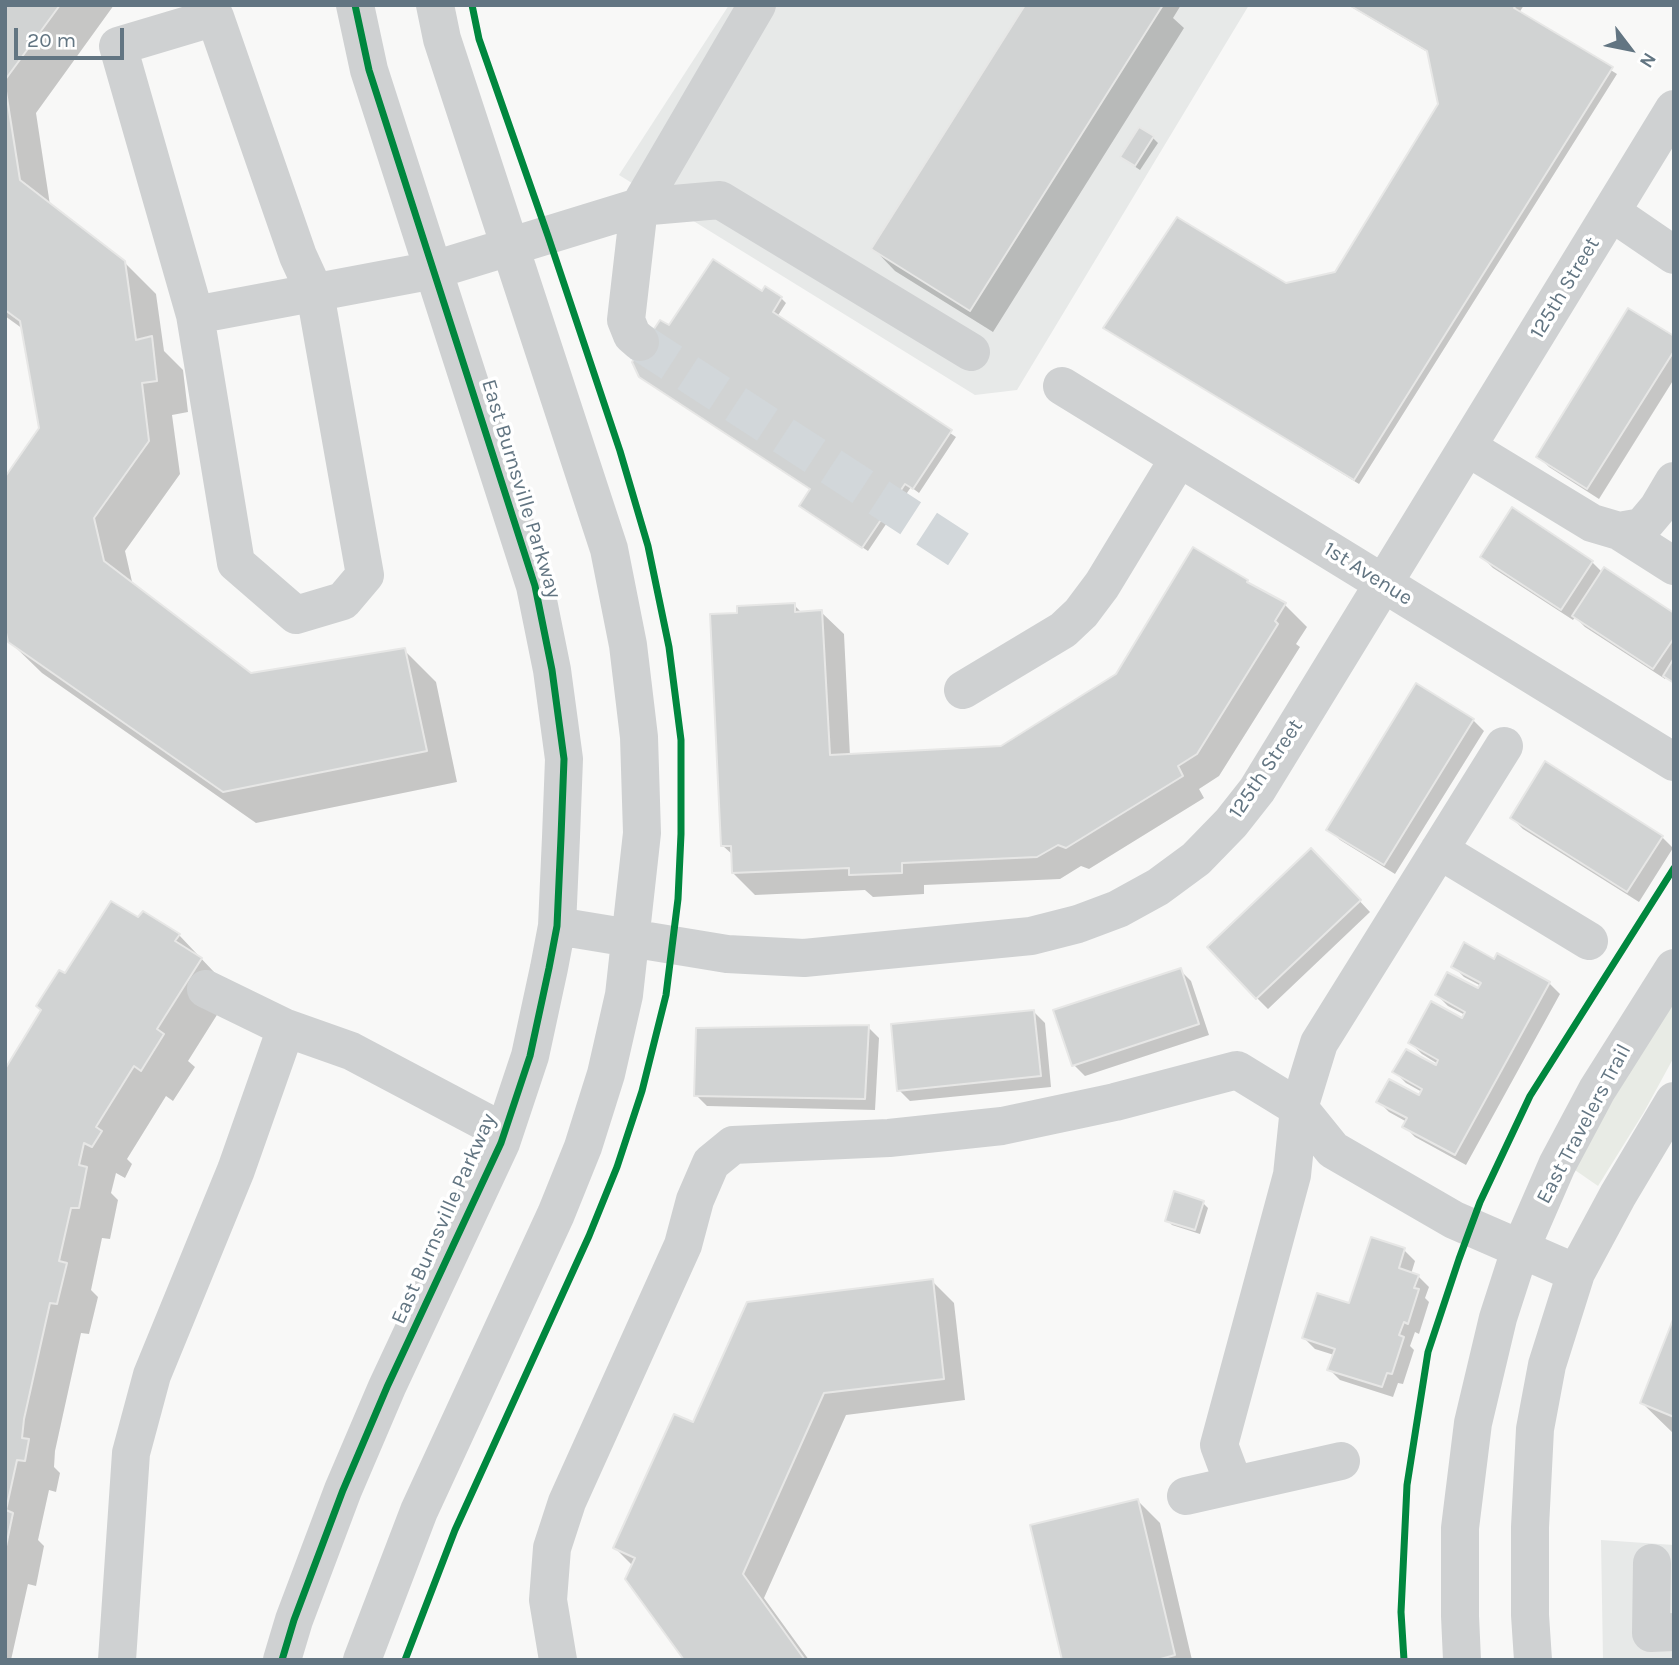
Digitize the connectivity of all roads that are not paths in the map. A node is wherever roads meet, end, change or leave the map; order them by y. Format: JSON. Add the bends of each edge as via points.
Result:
{"nodes":[{"id":1,"x":355,"y":5,"type":"edge"},
{"id":2,"x":435,"y":5,"type":"edge"},
{"id":3,"x":757,"y":5,"type":"edge"},
{"id":4,"x":1674,"y":110,"type":"edge"},
{"id":5,"x":639,"y":207,"type":"junction"},
{"id":6,"x":1611,"y":212,"type":"junction"},
{"id":7,"x":509,"y":248,"type":"junction"},
{"id":8,"x":1674,"y":256,"type":"edge"},
{"id":9,"x":434,"y":270,"type":"junction"},
{"id":10,"x":315,"y":293,"type":"junction"},
{"id":11,"x":195,"y":316,"type":"junction"},
{"id":12,"x":640,"y":342,"type":"tunnel mouth"},
{"id":13,"x":971,"y":352,"type":"dead end"},
{"id":14,"x":1062,"y":386,"type":"dead end"},
{"id":15,"x":1467,"y":447,"type":"junction"},
{"id":16,"x":1179,"y":458,"type":"junction"},
{"id":17,"x":1674,"y":481,"type":"edge"},
{"id":18,"x":1619,"y":531,"type":"junction"},
{"id":19,"x":1674,"y":566,"type":"edge"},
{"id":20,"x":1384,"y":584,"type":"junction"},
{"id":21,"x":963,"y":690,"type":"dead end"},
{"id":22,"x":1504,"y":746,"type":"dead end"},
{"id":23,"x":1674,"y":762,"type":"edge"},
{"id":24,"x":1439,"y":850,"type":"junction"},
{"id":25,"x":557,"y":926,"type":"junction"},
{"id":26,"x":632,"y":940,"type":"junction"},
{"id":27,"x":1589,"y":941,"type":"dead end"},
{"id":28,"x":1674,"y":968,"type":"edge"},
{"id":29,"x":206,"y":989,"type":"dead end"},
{"id":30,"x":286,"y":1028,"type":"junction"},
{"id":31,"x":1674,"y":1101,"type":"edge"},
{"id":32,"x":1299,"y":1108,"type":"junction"},
{"id":33,"x":504,"y":1132,"type":"junction"},
{"id":34,"x":1520,"y":1250,"type":"junction"},
{"id":35,"x":1576,"y":1273,"type":"junction"},
{"id":36,"x":1341,"y":1461,"type":"dead end"},
{"id":37,"x":1234,"y":1485,"type":"junction"},
{"id":38,"x":1186,"y":1496,"type":"dead end"},
{"id":39,"x":1652,"y":1563,"type":"dead end"},
{"id":40,"x":1674,"y":1632,"type":"edge"},
{"id":41,"x":117,"y":1660,"type":"edge"},
{"id":42,"x":282,"y":1660,"type":"edge"},
{"id":43,"x":362,"y":1660,"type":"edge"},
{"id":44,"x":558,"y":1660,"type":"edge"},
{"id":45,"x":1462,"y":1660,"type":"edge"},
{"id":46,"x":1532,"y":1660,"type":"edge"}],
"edges":[{"from":1,"to":9,"type":"street","name":"East Burnsville Parkway","via":[[369,70]]},
{"from":2,"to":7,"type":"street"},
{"from":3,"to":5,"type":"street"},
{"from":4,"to":6,"type":"street","name":"125th Street"},
{"from":5,"to":7,"type":"street"},
{"from":5,"to":12,"type":"street","via":[[626,320]]},
{"from":5,"to":13,"type":"street","via":[[720,201]]},
{"from":6,"to":8,"type":"street"},
{"from":6,"to":15,"type":"street","name":"125th Street"},
{"from":7,"to":9,"type":"street"},
{"from":7,"to":26,"type":"street","via":[[608,549],[628,645],[639,737],[642,833]]},
{"from":9,"to":10,"type":"street"},
{"from":9,"to":25,"type":"street","name":"East Burnsville Parkway","via":[[535,586],[547,644],[564,759]]},
{"from":10,"to":11,"type":"street"},
{"from":10,"to":11,"type":"street","via":[[215,17],[118,46]]},
{"from":10,"to":11,"type":"street","via":[[365,575],[343,601],[296,615],[236,563]]},
{"from":14,"to":16,"type":"street","name":"1st Avenue"},
{"from":15,"to":18,"type":"street","via":[[1592,523]]},
{"from":15,"to":20,"type":"street","name":"125th Street"},
{"from":16,"to":20,"type":"street","name":"1st Avenue"},
{"from":16,"to":21,"type":"street","via":[[1081,614],[1063,630]]},
{"from":17,"to":18,"type":"street","via":[[1642,527]]},
{"from":18,"to":19,"type":"street"},
{"from":20,"to":23,"type":"street","name":"1st Avenue"},
{"from":20,"to":26,"type":"street","name":"125th Street","via":[[1257,790],[1231,822],[1196,859],[1118,909],[1031,936],[804,958],[727,954]]},
{"from":22,"to":24,"type":"street"},
{"from":24,"to":27,"type":"street"},
{"from":24,"to":32,"type":"street","via":[[1319,1043]]},
{"from":25,"to":26,"type":"street","name":"125th Street"},
{"from":25,"to":33,"type":"street","name":"East Burnsville Parkway","via":[[530,1056]]},
{"from":26,"to":43,"type":"street","via":[[606,1074],[583,1147],[419,1511]]},
{"from":28,"to":34,"type":"street","name":"East Travelers Trail","via":[[1562,1154]]},
{"from":29,"to":30,"type":"street"},
{"from":30,"to":33,"type":"street","via":[[351,1051]]},
{"from":30,"to":41,"type":"street","via":[[236,1170],[149,1388],[131,1453]]},
{"from":31,"to":35,"type":"street"},
{"from":32,"to":34,"type":"street","via":[[1333,1150],[1454,1220]]},
{"from":32,"to":37,"type":"street","via":[[1292,1175],[1219,1445]]},
{"from":32,"to":44,"type":"street","via":[[1237,1070],[1002,1126],[889,1138],[733,1145],[711,1163],[683,1245],[567,1502],[552,1548],[548,1600]]},
{"from":33,"to":42,"type":"street","name":"East Burnsville Parkway","via":[[343,1490]]},
{"from":34,"to":35,"type":"street"},
{"from":34,"to":45,"type":"street","name":"East Travelers Trail","via":[[1473,1423],[1460,1528]]},
{"from":35,"to":46,"type":"street","via":[[1547,1365],[1535,1429],[1530,1539]]},
{"from":36,"to":37,"type":"street"},
{"from":37,"to":38,"type":"street"},
{"from":39,"to":40,"type":"street","via":[[1651,1633]]}]}
